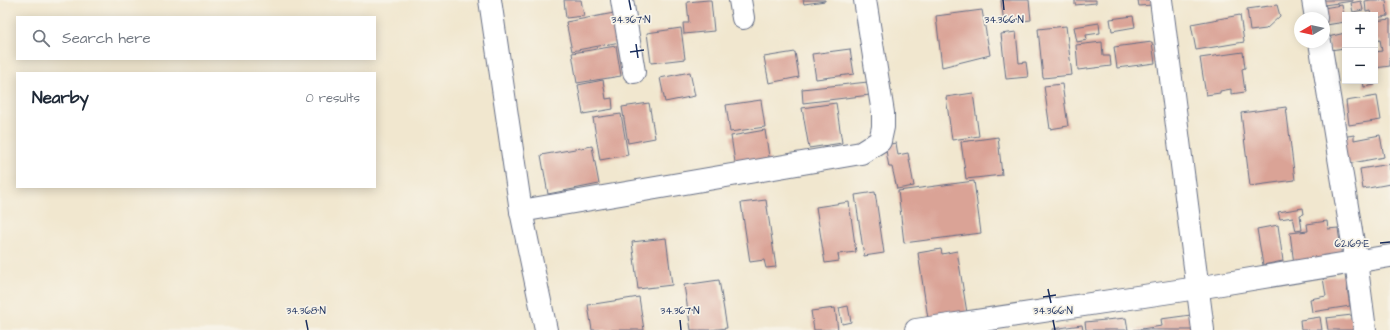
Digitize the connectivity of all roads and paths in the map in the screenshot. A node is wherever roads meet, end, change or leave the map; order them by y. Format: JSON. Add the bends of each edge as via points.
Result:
{"nodes":[{"id":1,"x":490,"y":0,"type":"edge"},
{"id":2,"x":622,"y":0,"type":"edge"},
{"id":3,"x":866,"y":0,"type":"edge"},
{"id":4,"x":1161,"y":0,"type":"edge"},
{"id":5,"x":1313,"y":0,"type":"edge"},
{"id":6,"x":1315,"y":12,"type":"edge"},
{"id":7,"x":1321,"y":48,"type":"edge"},
{"id":8,"x":634,"y":72,"type":"dead end"},
{"id":9,"x":521,"y":212,"type":"junction"},
{"id":10,"x":1390,"y":256,"type":"edge"},
{"id":11,"x":1356,"y":261,"type":"junction"},
{"id":12,"x":1197,"y":288,"type":"junction"},
{"id":13,"x":546,"y":330,"type":"edge"},
{"id":14,"x":916,"y":330,"type":"edge"},
{"id":15,"x":1203,"y":330,"type":"edge"},
{"id":16,"x":1365,"y":330,"type":"edge"}],
"edges":[{"from":1,"to":9,"type":"street"},
{"from":2,"to":8,"type":"street"},
{"from":3,"to":9,"type":"street","via":[[883,127],[880,141],[861,153]]},
{"from":4,"to":12,"type":"street"},
{"from":5,"to":6,"type":"street"},
{"from":7,"to":11,"type":"street"},
{"from":9,"to":13,"type":"street"},
{"from":10,"to":11,"type":"street"},
{"from":11,"to":12,"type":"street"},
{"from":11,"to":16,"type":"street"},
{"from":12,"to":14,"type":"street"},
{"from":12,"to":15,"type":"street"}]}
